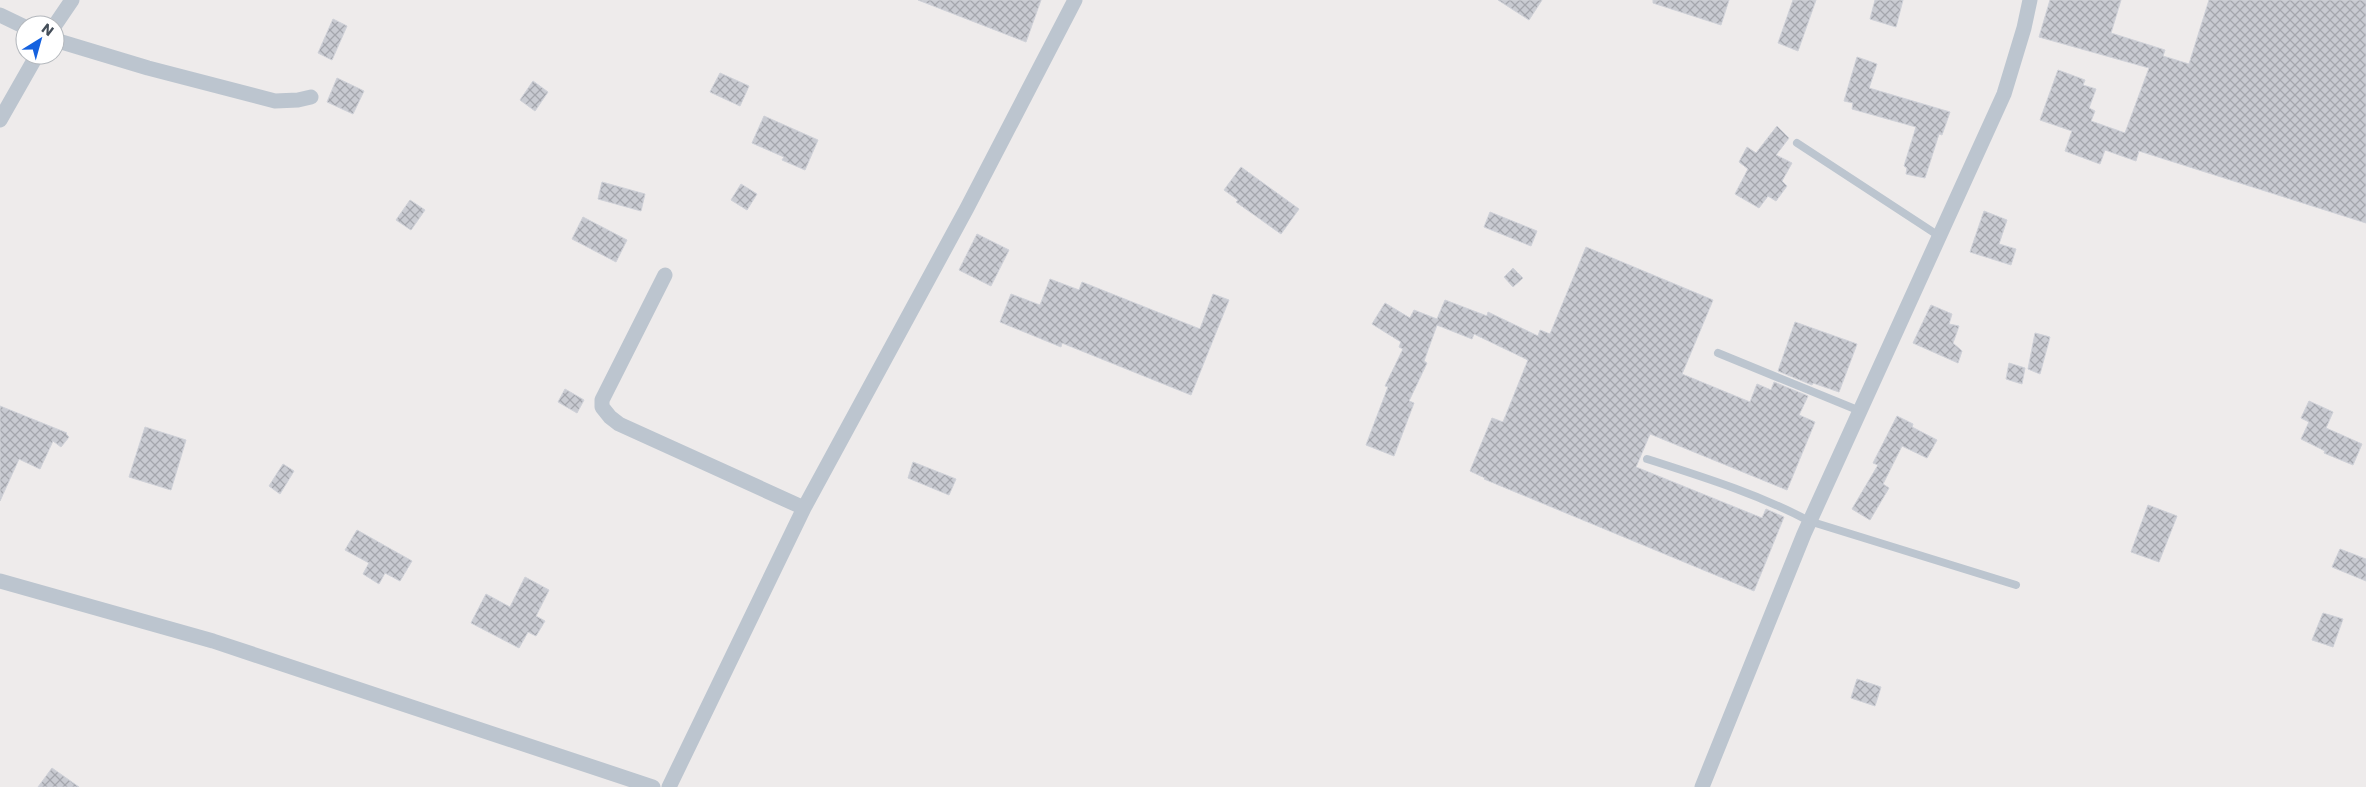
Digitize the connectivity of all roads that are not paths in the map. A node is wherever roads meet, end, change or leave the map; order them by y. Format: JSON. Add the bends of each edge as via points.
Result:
{"nodes":[{"id":1,"x":72,"y":0,"type":"edge"},
{"id":2,"x":1075,"y":0,"type":"edge"},
{"id":3,"x":2030,"y":0,"type":"edge"},
{"id":4,"x":0,"y":15,"type":"edge"},
{"id":5,"x":62,"y":15,"type":"edge"},
{"id":6,"x":15,"y":22,"type":"edge"},
{"id":7,"x":65,"y":43,"type":"edge"},
{"id":8,"x":31,"y":65,"type":"edge"},
{"id":9,"x":310,"y":97,"type":"dead end"},
{"id":10,"x":0,"y":120,"type":"edge"},
{"id":11,"x":1797,"y":143,"type":"dead end"},
{"id":12,"x":1939,"y":236,"type":"junction"},
{"id":13,"x":665,"y":276,"type":"dead end"},
{"id":14,"x":1718,"y":353,"type":"dead end"},
{"id":15,"x":1860,"y":411,"type":"junction"},
{"id":16,"x":1647,"y":459,"type":"dead end"},
{"id":17,"x":804,"y":508,"type":"junction"},
{"id":18,"x":1809,"y":521,"type":"junction"},
{"id":19,"x":0,"y":581,"type":"edge"},
{"id":20,"x":2016,"y":585,"type":"dead end"},
{"id":21,"x":653,"y":787,"type":"edge"},
{"id":22,"x":669,"y":787,"type":"edge"},
{"id":23,"x":1702,"y":787,"type":"edge"}],
"edges":[{"from":1,"to":5,"type":"street"},
{"from":2,"to":17,"type":"street","via":[[958,225]]},
{"from":3,"to":12,"type":"street","via":[[2004,94]]},
{"from":4,"to":6,"type":"street"},
{"from":7,"to":9,"type":"street","via":[[275,101]]},
{"from":8,"to":10,"type":"street"},
{"from":11,"to":12,"type":"lane"},
{"from":12,"to":15,"type":"street"},
{"from":13,"to":17,"type":"street","via":[[602,400],[602,407],[619,424]]},
{"from":14,"to":15,"type":"lane"},
{"from":15,"to":18,"type":"street"},
{"from":16,"to":18,"type":"lane","via":[[1778,504]]},
{"from":17,"to":22,"type":"street"},
{"from":18,"to":20,"type":"lane"},
{"from":18,"to":23,"type":"street"},
{"from":19,"to":21,"type":"street","via":[[213,641]]}]}
